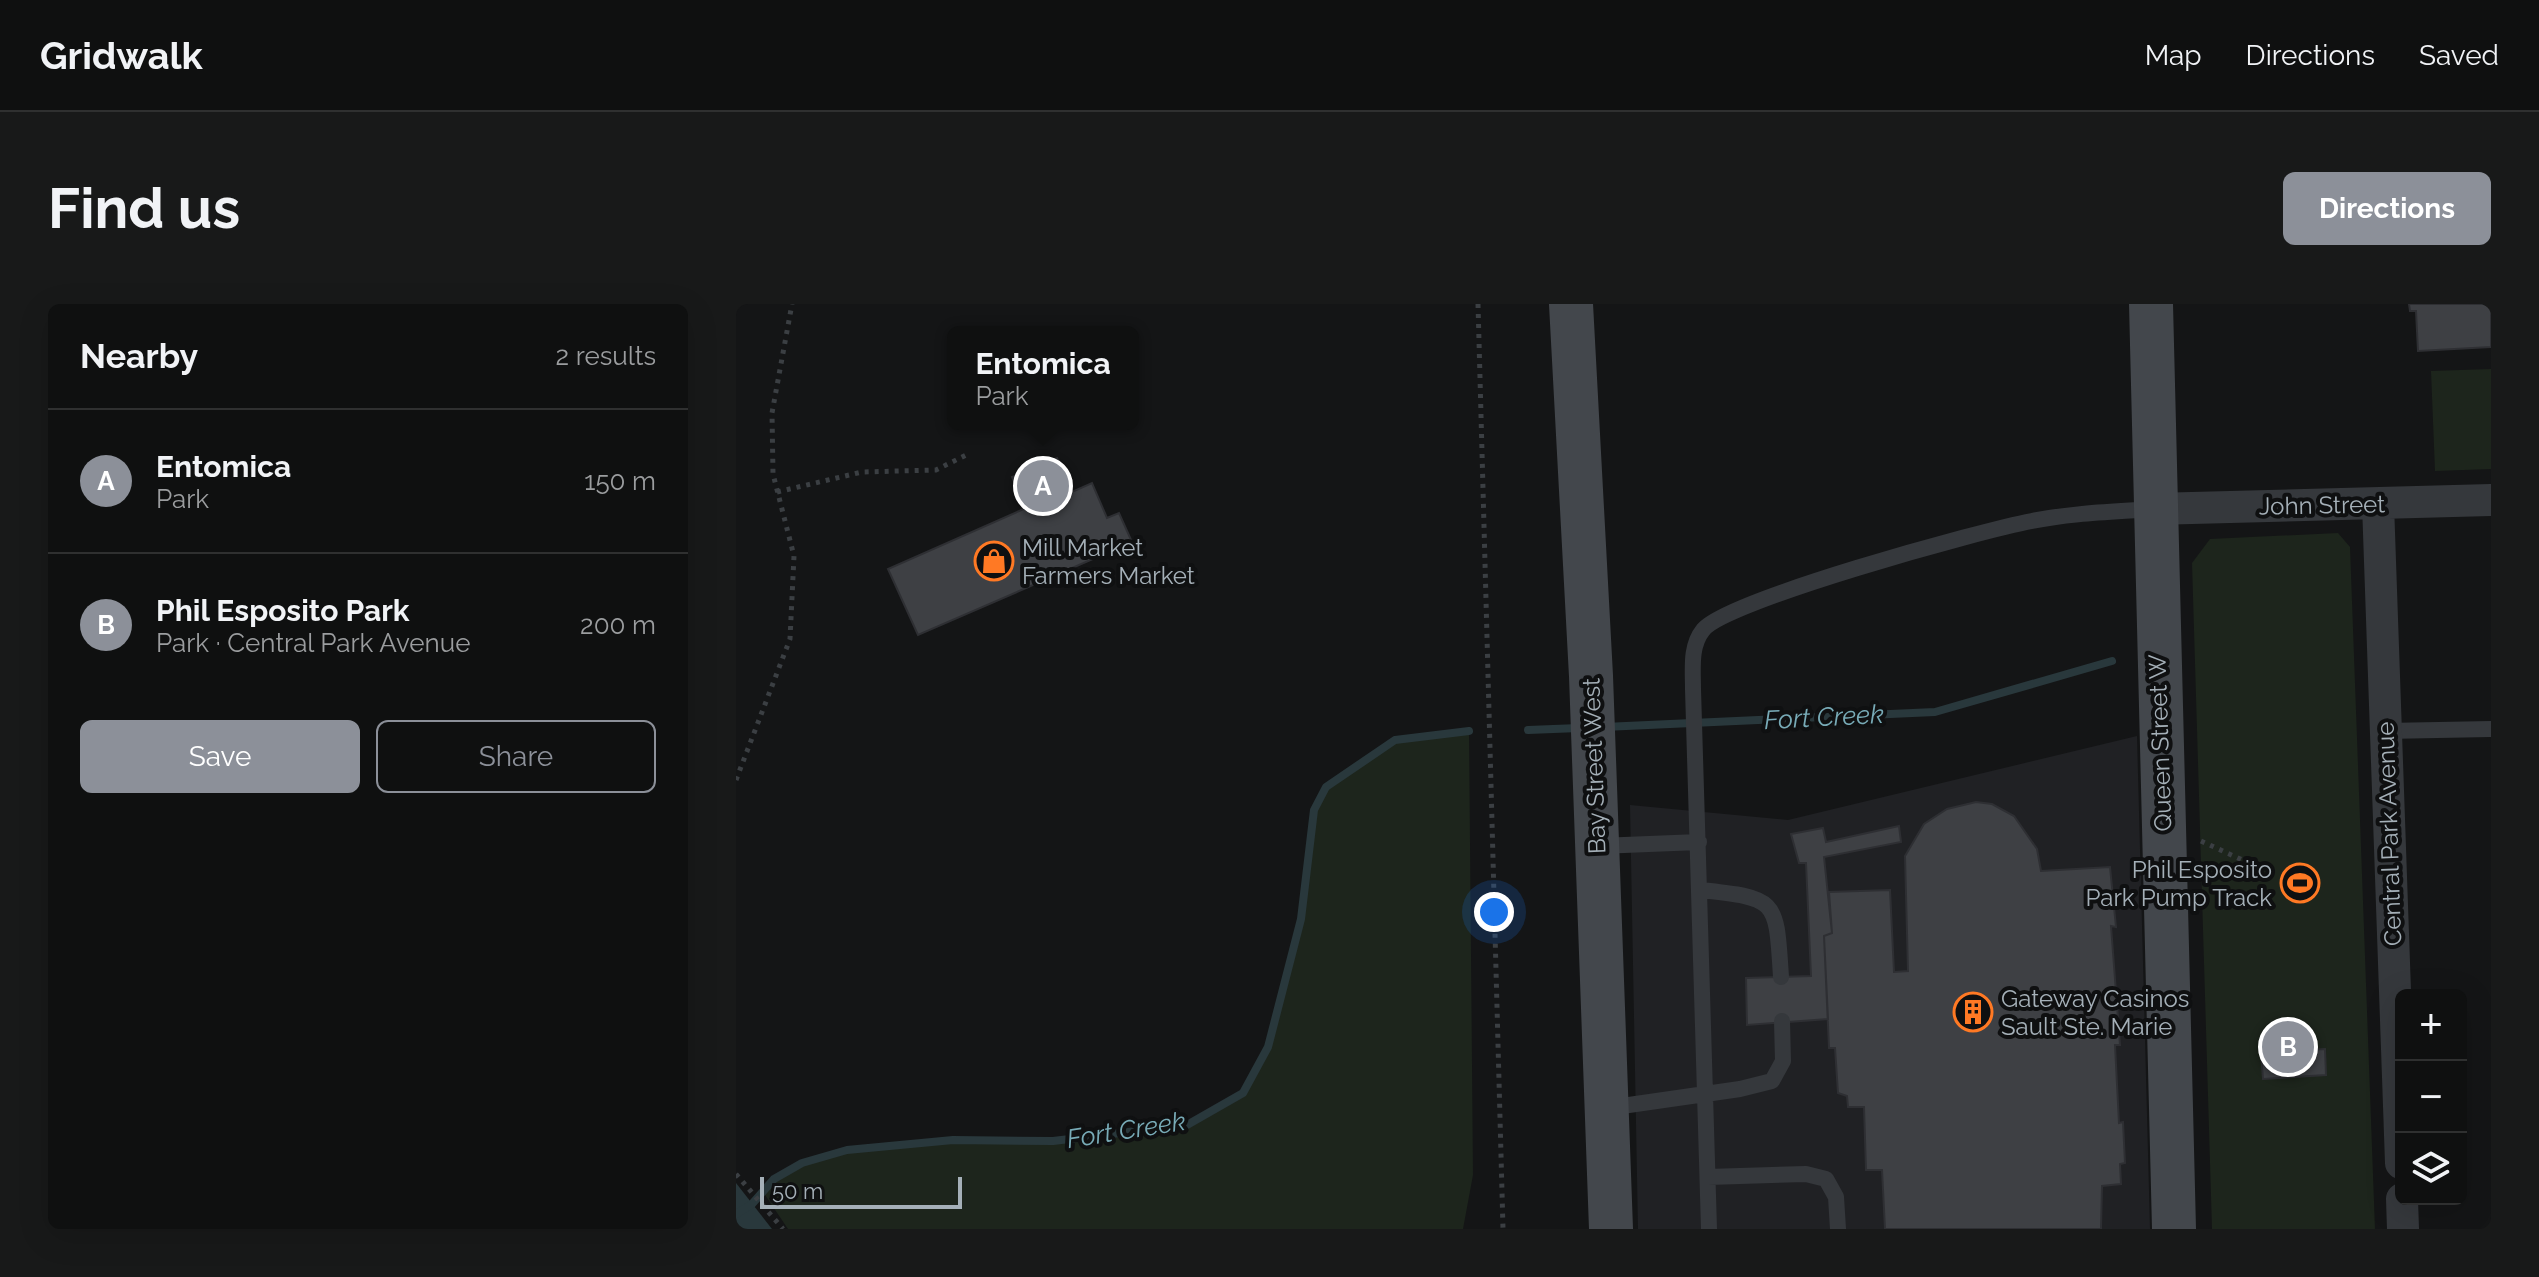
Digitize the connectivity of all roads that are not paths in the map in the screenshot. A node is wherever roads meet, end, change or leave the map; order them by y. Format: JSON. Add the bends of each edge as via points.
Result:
{"nodes":[{"id":1,"x":1571,"y":304,"type":"edge"},
{"id":2,"x":2151,"y":304,"type":"edge"},
{"id":3,"x":2491,"y":500,"type":"edge"},
{"id":4,"x":2378,"y":504,"type":"junction"},
{"id":5,"x":2153,"y":509,"type":"junction"},
{"id":6,"x":2491,"y":729,"type":"edge"},
{"id":7,"x":2385,"y":731,"type":"junction"},
{"id":8,"x":1699,"y":842,"type":"junction"},
{"id":9,"x":1597,"y":846,"type":"junction"},
{"id":10,"x":1700,"y":890,"type":"junction"},
{"id":11,"x":1781,"y":977,"type":"dead end"},
{"id":12,"x":1782,"y":1021,"type":"dead end"},
{"id":13,"x":1705,"y":1091,"type":"junction"},
{"id":14,"x":1606,"y":1108,"type":"junction"},
{"id":15,"x":2400,"y":1133,"type":"edge"},
{"id":16,"x":1708,"y":1177,"type":"junction"},
{"id":17,"x":2402,"y":1205,"type":"edge"},
{"id":18,"x":1611,"y":1229,"type":"edge"},
{"id":19,"x":1709,"y":1229,"type":"edge"},
{"id":20,"x":1838,"y":1229,"type":"edge"},
{"id":21,"x":2174,"y":1229,"type":"edge"},
{"id":22,"x":2403,"y":1229,"type":"edge"}],
"edges":[{"from":1,"to":9,"type":"main road","name":"Bay Street West"},
{"from":2,"to":5,"type":"main road","name":"Queen Street W"},
{"from":3,"to":4,"type":"street","name":"John Street"},
{"from":4,"to":5,"type":"street","name":"John Street"},
{"from":4,"to":7,"type":"street","name":"Central Park Avenue"},
{"from":5,"to":8,"type":"lane","via":[[2072,515],[2000,528],[1755,600],[1714,619],[1694,646]]},
{"from":5,"to":21,"type":"main road","name":"Queen Street W"},
{"from":6,"to":7,"type":"lane"},
{"from":7,"to":15,"type":"street","name":"Central Park Avenue"},
{"from":8,"to":9,"type":"lane"},
{"from":8,"to":10,"type":"lane"},
{"from":9,"to":14,"type":"main road","name":"Bay Street West"},
{"from":10,"to":11,"type":"lane","via":[[1754,896],[1767,905],[1777,917]]},
{"from":10,"to":13,"type":"lane"},
{"from":12,"to":13,"type":"lane","via":[[1783,1061],[1772,1081]]},
{"from":13,"to":14,"type":"lane"},
{"from":13,"to":16,"type":"lane"},
{"from":14,"to":18,"type":"main road","name":"Bay Street West"},
{"from":16,"to":19,"type":"lane"},
{"from":16,"to":20,"type":"lane","via":[[1806,1174],[1826,1179],[1836,1197]]},
{"from":17,"to":22,"type":"street"}]}
